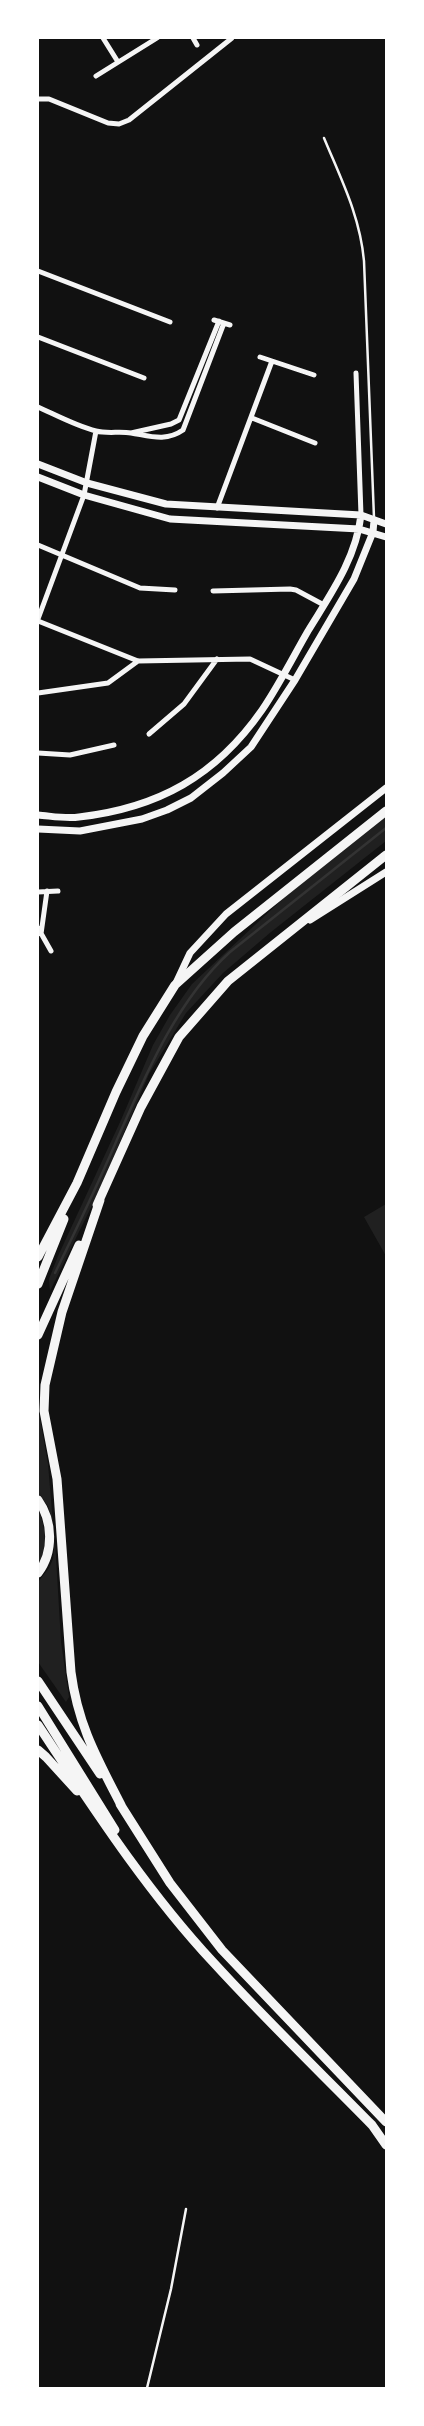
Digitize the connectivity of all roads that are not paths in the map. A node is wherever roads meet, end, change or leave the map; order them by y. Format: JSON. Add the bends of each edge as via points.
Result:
{"nodes":[{"id":1,"x":103,"y":38,"type":"edge"},
{"id":2,"x":157,"y":38,"type":"edge"},
{"id":3,"x":193,"y":38,"type":"edge"},
{"id":4,"x":232,"y":38,"type":"edge"},
{"id":5,"x":197,"y":45,"type":"dead end"},
{"id":6,"x":118,"y":62,"type":"junction"},
{"id":7,"x":96,"y":76,"type":"dead end"},
{"id":8,"x":38,"y":99,"type":"edge"},
{"id":9,"x":324,"y":138,"type":"dead end"},
{"id":10,"x":38,"y":271,"type":"edge"},
{"id":11,"x":219,"y":321,"type":"junction"},
{"id":12,"x":170,"y":322,"type":"dead end"},
{"id":13,"x":230,"y":325,"type":"dead end"},
{"id":14,"x":38,"y":337,"type":"edge"},
{"id":15,"x":260,"y":358,"type":"dead end"},
{"id":16,"x":272,"y":362,"type":"junction"},
{"id":17,"x":356,"y":373,"type":"dead end"},
{"id":18,"x":314,"y":375,"type":"dead end"},
{"id":19,"x":144,"y":378,"type":"dead end"},
{"id":20,"x":38,"y":407,"type":"edge"},
{"id":21,"x":252,"y":418,"type":"junction"},
{"id":22,"x":96,"y":431,"type":"junction"},
{"id":23,"x":130,"y":433,"type":"junction"},
{"id":24,"x":315,"y":443,"type":"dead end"},
{"id":25,"x":38,"y":464,"type":"edge"},
{"id":26,"x":38,"y":477,"type":"edge"},
{"id":27,"x":87,"y":483,"type":"junction"},
{"id":28,"x":84,"y":495,"type":"junction"},
{"id":29,"x":218,"y":508,"type":"junction"},
{"id":30,"x":361,"y":515,"type":"junction"},
{"id":31,"x":374,"y":520,"type":"junction"},
{"id":32,"x":386,"y":524,"type":"edge"},
{"id":33,"x":359,"y":529,"type":"junction"},
{"id":34,"x":373,"y":532,"type":"junction"},
{"id":35,"x":386,"y":537,"type":"edge"},
{"id":36,"x":38,"y":545,"type":"edge"},
{"id":37,"x":62,"y":556,"type":"junction"},
{"id":38,"x":175,"y":590,"type":"dead end"},
{"id":39,"x":213,"y":591,"type":"dead end"},
{"id":40,"x":324,"y":605,"type":"junction"},
{"id":41,"x":38,"y":620,"type":"edge"},
{"id":42,"x":217,"y":659,"type":"junction"},
{"id":43,"x":138,"y":661,"type":"junction"},
{"id":44,"x":283,"y":674,"type":"junction"},
{"id":45,"x":295,"y":680,"type":"junction"},
{"id":46,"x":38,"y":693,"type":"edge"},
{"id":47,"x":149,"y":734,"type":"dead end"},
{"id":48,"x":114,"y":745,"type":"dead end"},
{"id":49,"x":38,"y":753,"type":"edge"},
{"id":50,"x":386,"y":788,"type":"edge"},
{"id":51,"x":386,"y":811,"type":"edge"},
{"id":52,"x":38,"y":815,"type":"edge"},
{"id":53,"x":38,"y":829,"type":"edge"},
{"id":54,"x":386,"y":854,"type":"edge"},
{"id":55,"x":386,"y":872,"type":"edge"},
{"id":56,"x":46,"y":891,"type":"junction"},
{"id":57,"x":58,"y":891,"type":"dead end"},
{"id":58,"x":38,"y":892,"type":"edge"},
{"id":59,"x":293,"y":927,"type":"junction"},
{"id":60,"x":38,"y":928,"type":"edge"},
{"id":61,"x":41,"y":934,"type":"junction"},
{"id":62,"x":51,"y":951,"type":"dead end"},
{"id":63,"x":175,"y":985,"type":"junction"},
{"id":64,"x":77,"y":1184,"type":"junction"},
{"id":65,"x":100,"y":1200,"type":"junction"},
{"id":66,"x":38,"y":1257,"type":"edge"},
{"id":67,"x":38,"y":1284,"type":"edge"},
{"id":68,"x":38,"y":1335,"type":"edge"},
{"id":69,"x":38,"y":1500,"type":"edge"},
{"id":70,"x":38,"y":1573,"type":"edge"},
{"id":71,"x":38,"y":1681,"type":"edge"},
{"id":72,"x":38,"y":1706,"type":"edge"},
{"id":73,"x":38,"y":1725,"type":"edge"},
{"id":74,"x":38,"y":1750,"type":"edge"},
{"id":75,"x":122,"y":1807,"type":"junction"},
{"id":76,"x":101,"y":1820,"type":"junction"},
{"id":77,"x":156,"y":1893,"type":"junction"},
{"id":78,"x":386,"y":2122,"type":"edge"},
{"id":79,"x":386,"y":2145,"type":"edge"},
{"id":80,"x":186,"y":2209,"type":"dead end"},
{"id":81,"x":147,"y":2388,"type":"edge"}],
"edges":[{"from":1,"to":6,"type":"street"},
{"from":2,"to":6,"type":"street"},
{"from":3,"to":5,"type":"street"},
{"from":4,"to":8,"type":"street","via":[[129,120],[119,124],[108,123],[49,98]]},
{"from":6,"to":7,"type":"street"},
{"from":9,"to":31,"type":"lane","via":[[362,234]]},
{"from":10,"to":12,"type":"street"},
{"from":11,"to":13,"type":"street"},
{"from":11,"to":23,"type":"street","via":[[179,420]]},
{"from":11,"to":23,"type":"street","via":[[184,430],[163,438]]},
{"from":14,"to":19,"type":"street"},
{"from":15,"to":16,"type":"street"},
{"from":16,"to":18,"type":"street"},
{"from":16,"to":21,"type":"street"},
{"from":17,"to":30,"type":"street"},
{"from":20,"to":22,"type":"street"},
{"from":21,"to":24,"type":"street"},
{"from":21,"to":29,"type":"street"},
{"from":22,"to":23,"type":"street"},
{"from":22,"to":27,"type":"street"},
{"from":25,"to":27,"type":"street"},
{"from":26,"to":28,"type":"street"},
{"from":27,"to":28,"type":"street"},
{"from":27,"to":29,"type":"street","via":[[166,504]]},
{"from":28,"to":33,"type":"street","via":[[170,519]]},
{"from":28,"to":37,"type":"street"},
{"from":29,"to":30,"type":"street"},
{"from":30,"to":31,"type":"street"},
{"from":30,"to":33,"type":"street"},
{"from":31,"to":32,"type":"street"},
{"from":31,"to":34,"type":"street"},
{"from":33,"to":34,"type":"street"},
{"from":33,"to":40,"type":"street","via":[[344,571]]},
{"from":34,"to":35,"type":"street"},
{"from":34,"to":45,"type":"street","via":[[354,579]]},
{"from":36,"to":37,"type":"street"},
{"from":37,"to":38,"type":"street","via":[[140,588]]},
{"from":37,"to":41,"type":"street"},
{"from":39,"to":40,"type":"street","via":[[290,589]]},
{"from":40,"to":44,"type":"street"},
{"from":41,"to":43,"type":"street"},
{"from":42,"to":43,"type":"street"},
{"from":42,"to":44,"type":"street","via":[[250,659]]},
{"from":42,"to":47,"type":"street","via":[[184,704]]},
{"from":43,"to":46,"type":"street","via":[[108,683]]},
{"from":44,"to":45,"type":"street"},
{"from":44,"to":52,"type":"street","via":[[262,710],[223,755],[173,793],[140,806],[77,818]]},
{"from":45,"to":53,"type":"street","via":[[251,747],[191,798],[142,819],[80,831]]},
{"from":48,"to":49,"type":"street","via":[[70,755]]},
{"from":50,"to":63,"type":"street","via":[[226,914],[190,953]]},
{"from":51,"to":63,"type":"highway","via":[[234,932]]},
{"from":54,"to":59,"type":"highway"},
{"from":55,"to":59,"type":"street","via":[[305,923]]},
{"from":56,"to":57,"type":"street"},
{"from":56,"to":58,"type":"street"},
{"from":56,"to":61,"type":"street"},
{"from":59,"to":65,"type":"highway","via":[[228,981],[179,1037],[140,1107]]},
{"from":60,"to":61,"type":"street"},
{"from":61,"to":62,"type":"street"},
{"from":63,"to":64,"type":"highway","via":[[143,1036]]},
{"from":64,"to":66,"type":"highway"},
{"from":64,"to":67,"type":"highway"},
{"from":65,"to":68,"type":"highway"},
{"from":65,"to":75,"type":"highway","via":[[50,1354],[44,1399],[57,1479],[75,1702],[85,1736]]},
{"from":69,"to":70,"type":"highway","via":[[46,1516],[49,1535],[48,1554]]},
{"from":71,"to":75,"type":"highway"},
{"from":72,"to":77,"type":"highway"},
{"from":73,"to":76,"type":"highway"},
{"from":74,"to":76,"type":"highway"},
{"from":75,"to":78,"type":"highway","via":[[170,1883],[222,1950]]},
{"from":76,"to":77,"type":"highway"},
{"from":77,"to":79,"type":"highway","via":[[212,1962],[372,2125]]},
{"from":80,"to":81,"type":"lane"}]}
